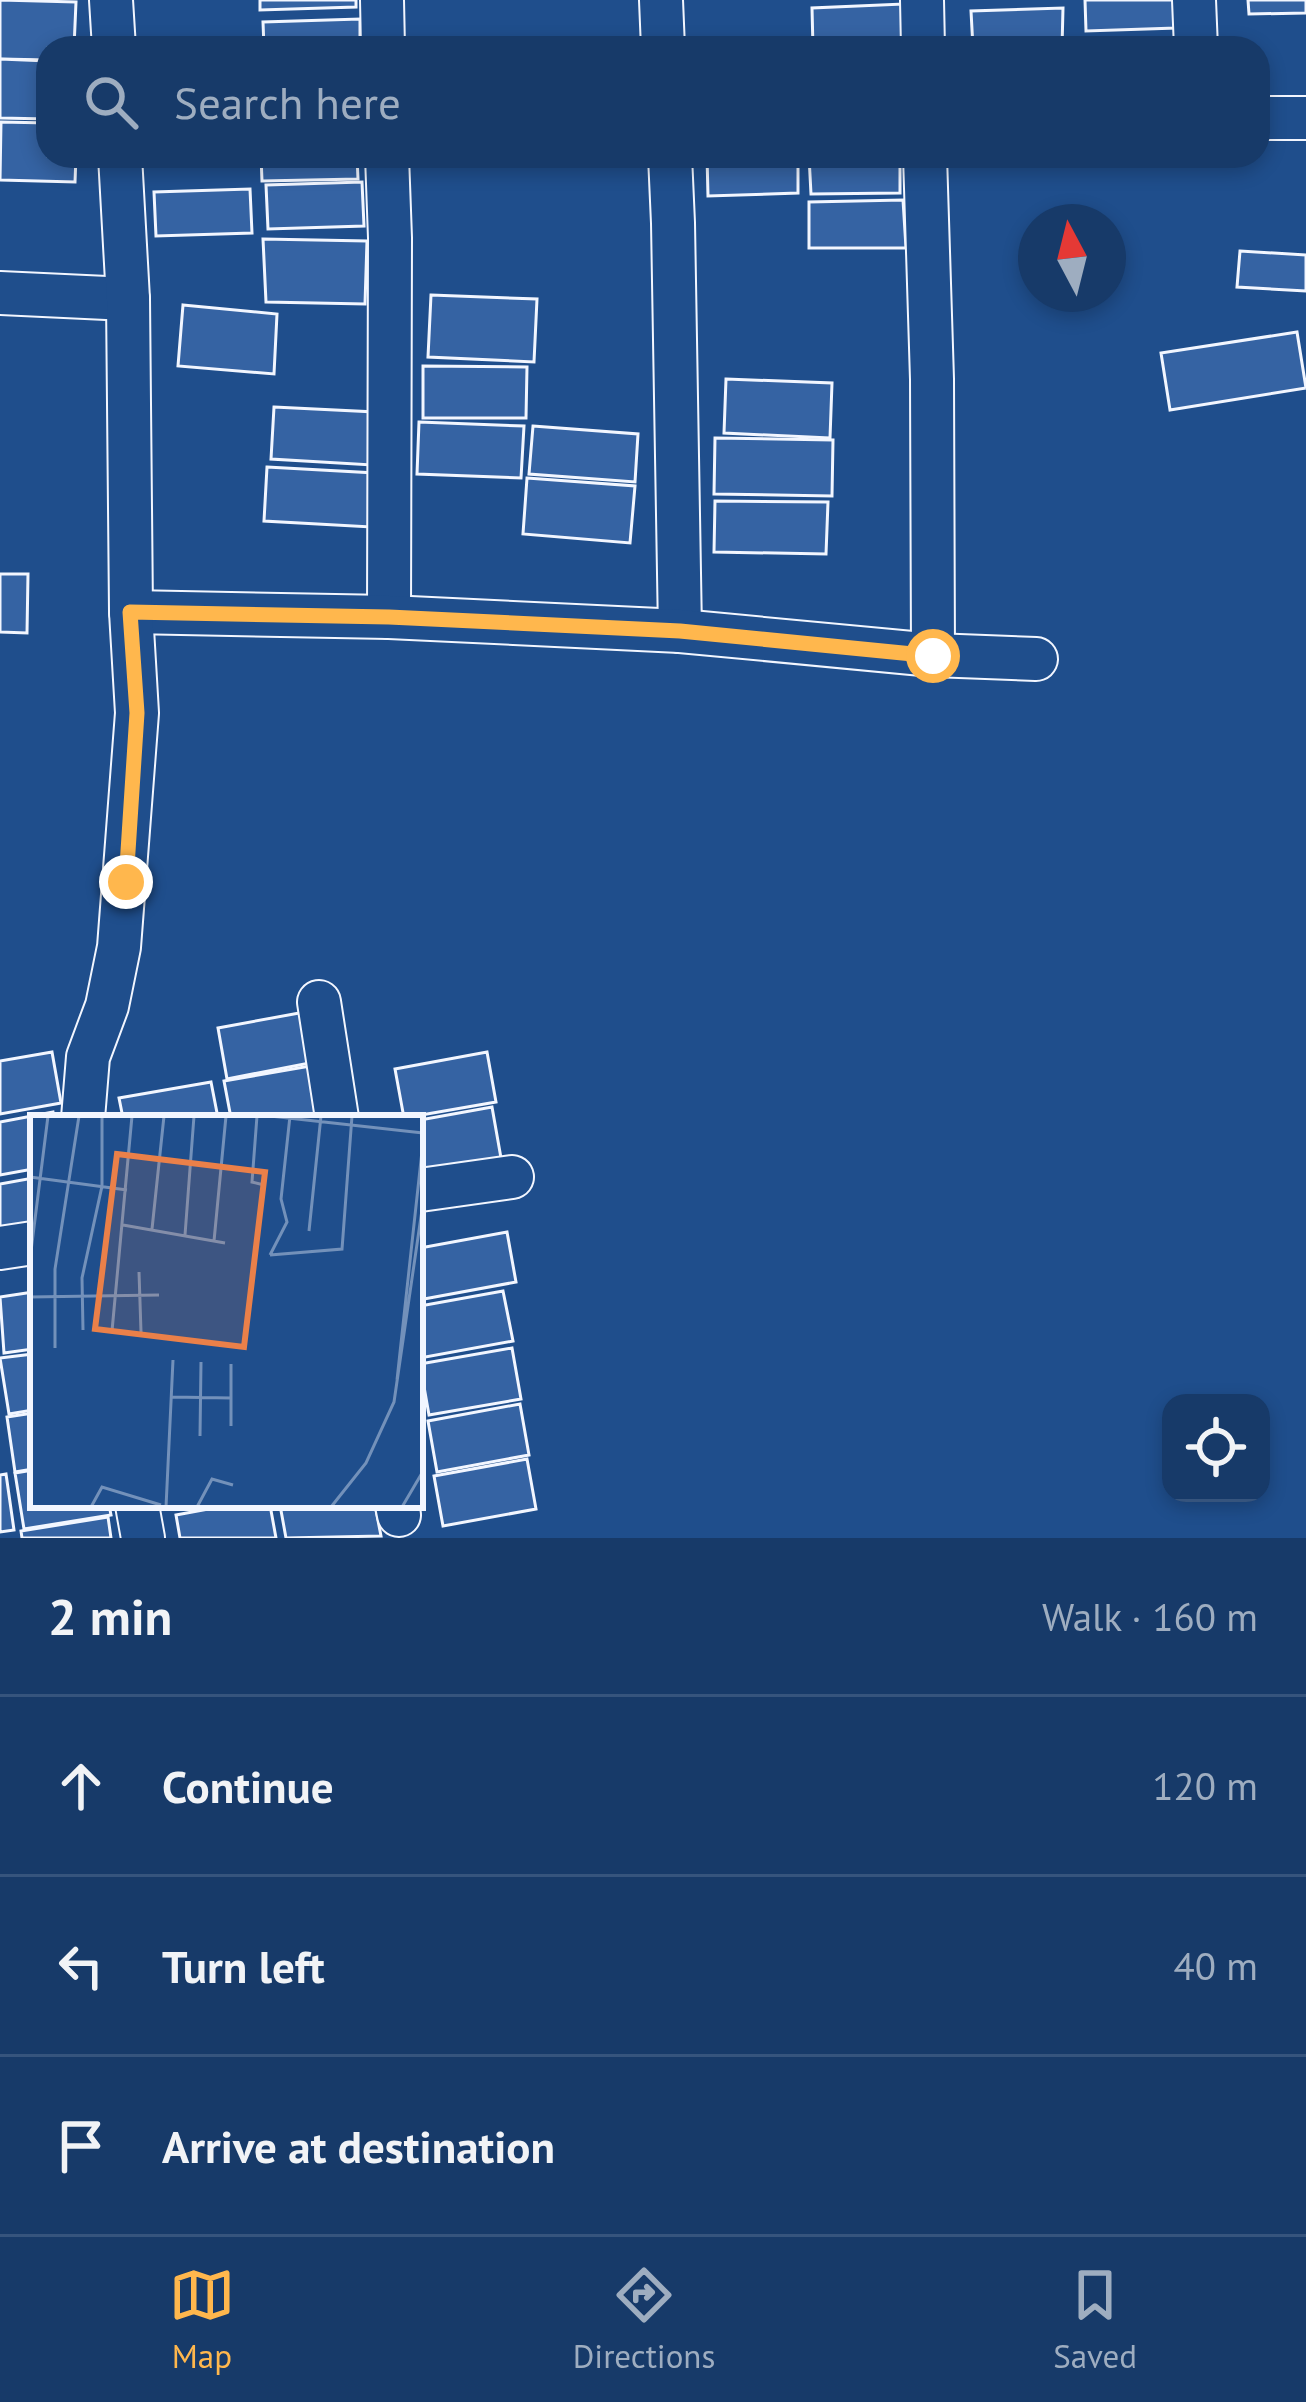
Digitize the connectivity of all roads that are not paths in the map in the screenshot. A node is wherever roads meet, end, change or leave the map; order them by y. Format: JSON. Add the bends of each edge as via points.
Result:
{"nodes":[{"id":1,"x":111,"y":0,"type":"edge"},
{"id":2,"x":382,"y":0,"type":"edge"},
{"id":3,"x":661,"y":0,"type":"edge"},
{"id":4,"x":922,"y":0,"type":"edge"},
{"id":5,"x":1194,"y":0,"type":"edge"},
{"id":6,"x":112,"y":36,"type":"edge"},
{"id":7,"x":383,"y":36,"type":"edge"},
{"id":8,"x":662,"y":36,"type":"edge"},
{"id":9,"x":923,"y":36,"type":"edge"},
{"id":10,"x":1196,"y":36,"type":"edge"},
{"id":11,"x":1270,"y":118,"type":"edge"},
{"id":12,"x":1306,"y":118,"type":"edge"},
{"id":13,"x":121,"y":168,"type":"edge"},
{"id":14,"x":387,"y":168,"type":"edge"},
{"id":15,"x":671,"y":168,"type":"edge"},
{"id":16,"x":925,"y":168,"type":"edge"},
{"id":17,"x":0,"y":293,"type":"edge"},
{"id":18,"x":128,"y":299,"type":"junction"},
{"id":19,"x":130,"y":612,"type":"junction"},
{"id":20,"x":389,"y":617,"type":"junction"},
{"id":21,"x":680,"y":631,"type":"junction"},
{"id":22,"x":933,"y":656,"type":"junction"},
{"id":23,"x":1036,"y":659,"type":"dead end"},
{"id":24,"x":319,"y":1002,"type":"dead end"},
{"id":25,"x":83,"y":1115,"type":"edge"},
{"id":26,"x":337,"y":1115,"type":"edge"},
{"id":27,"x":512,"y":1177,"type":"dead end"},
{"id":28,"x":423,"y":1190,"type":"edge"},
{"id":29,"x":30,"y":1243,"type":"edge"},
{"id":30,"x":0,"y":1248,"type":"edge"},
{"id":31,"x":138,"y":1508,"type":"edge"},
{"id":32,"x":143,"y":1538,"type":"edge"}],
"edges":[{"from":1,"to":6,"type":"street"},
{"from":2,"to":7,"type":"street"},
{"from":3,"to":8,"type":"street"},
{"from":4,"to":9,"type":"street"},
{"from":5,"to":10,"type":"street"},
{"from":11,"to":12,"type":"street"},
{"from":13,"to":18,"type":"street"},
{"from":14,"to":20,"type":"street"},
{"from":15,"to":21,"type":"street"},
{"from":16,"to":22,"type":"street"},
{"from":17,"to":18,"type":"street"},
{"from":18,"to":19,"type":"street"},
{"from":19,"to":20,"type":"street"},
{"from":19,"to":25,"type":"street","via":[[137,713],[126,882]]},
{"from":20,"to":21,"type":"street"},
{"from":21,"to":22,"type":"street"},
{"from":22,"to":23,"type":"street"},
{"from":24,"to":26,"type":"street"},
{"from":27,"to":28,"type":"street"},
{"from":29,"to":30,"type":"street"},
{"from":31,"to":32,"type":"street"}]}
